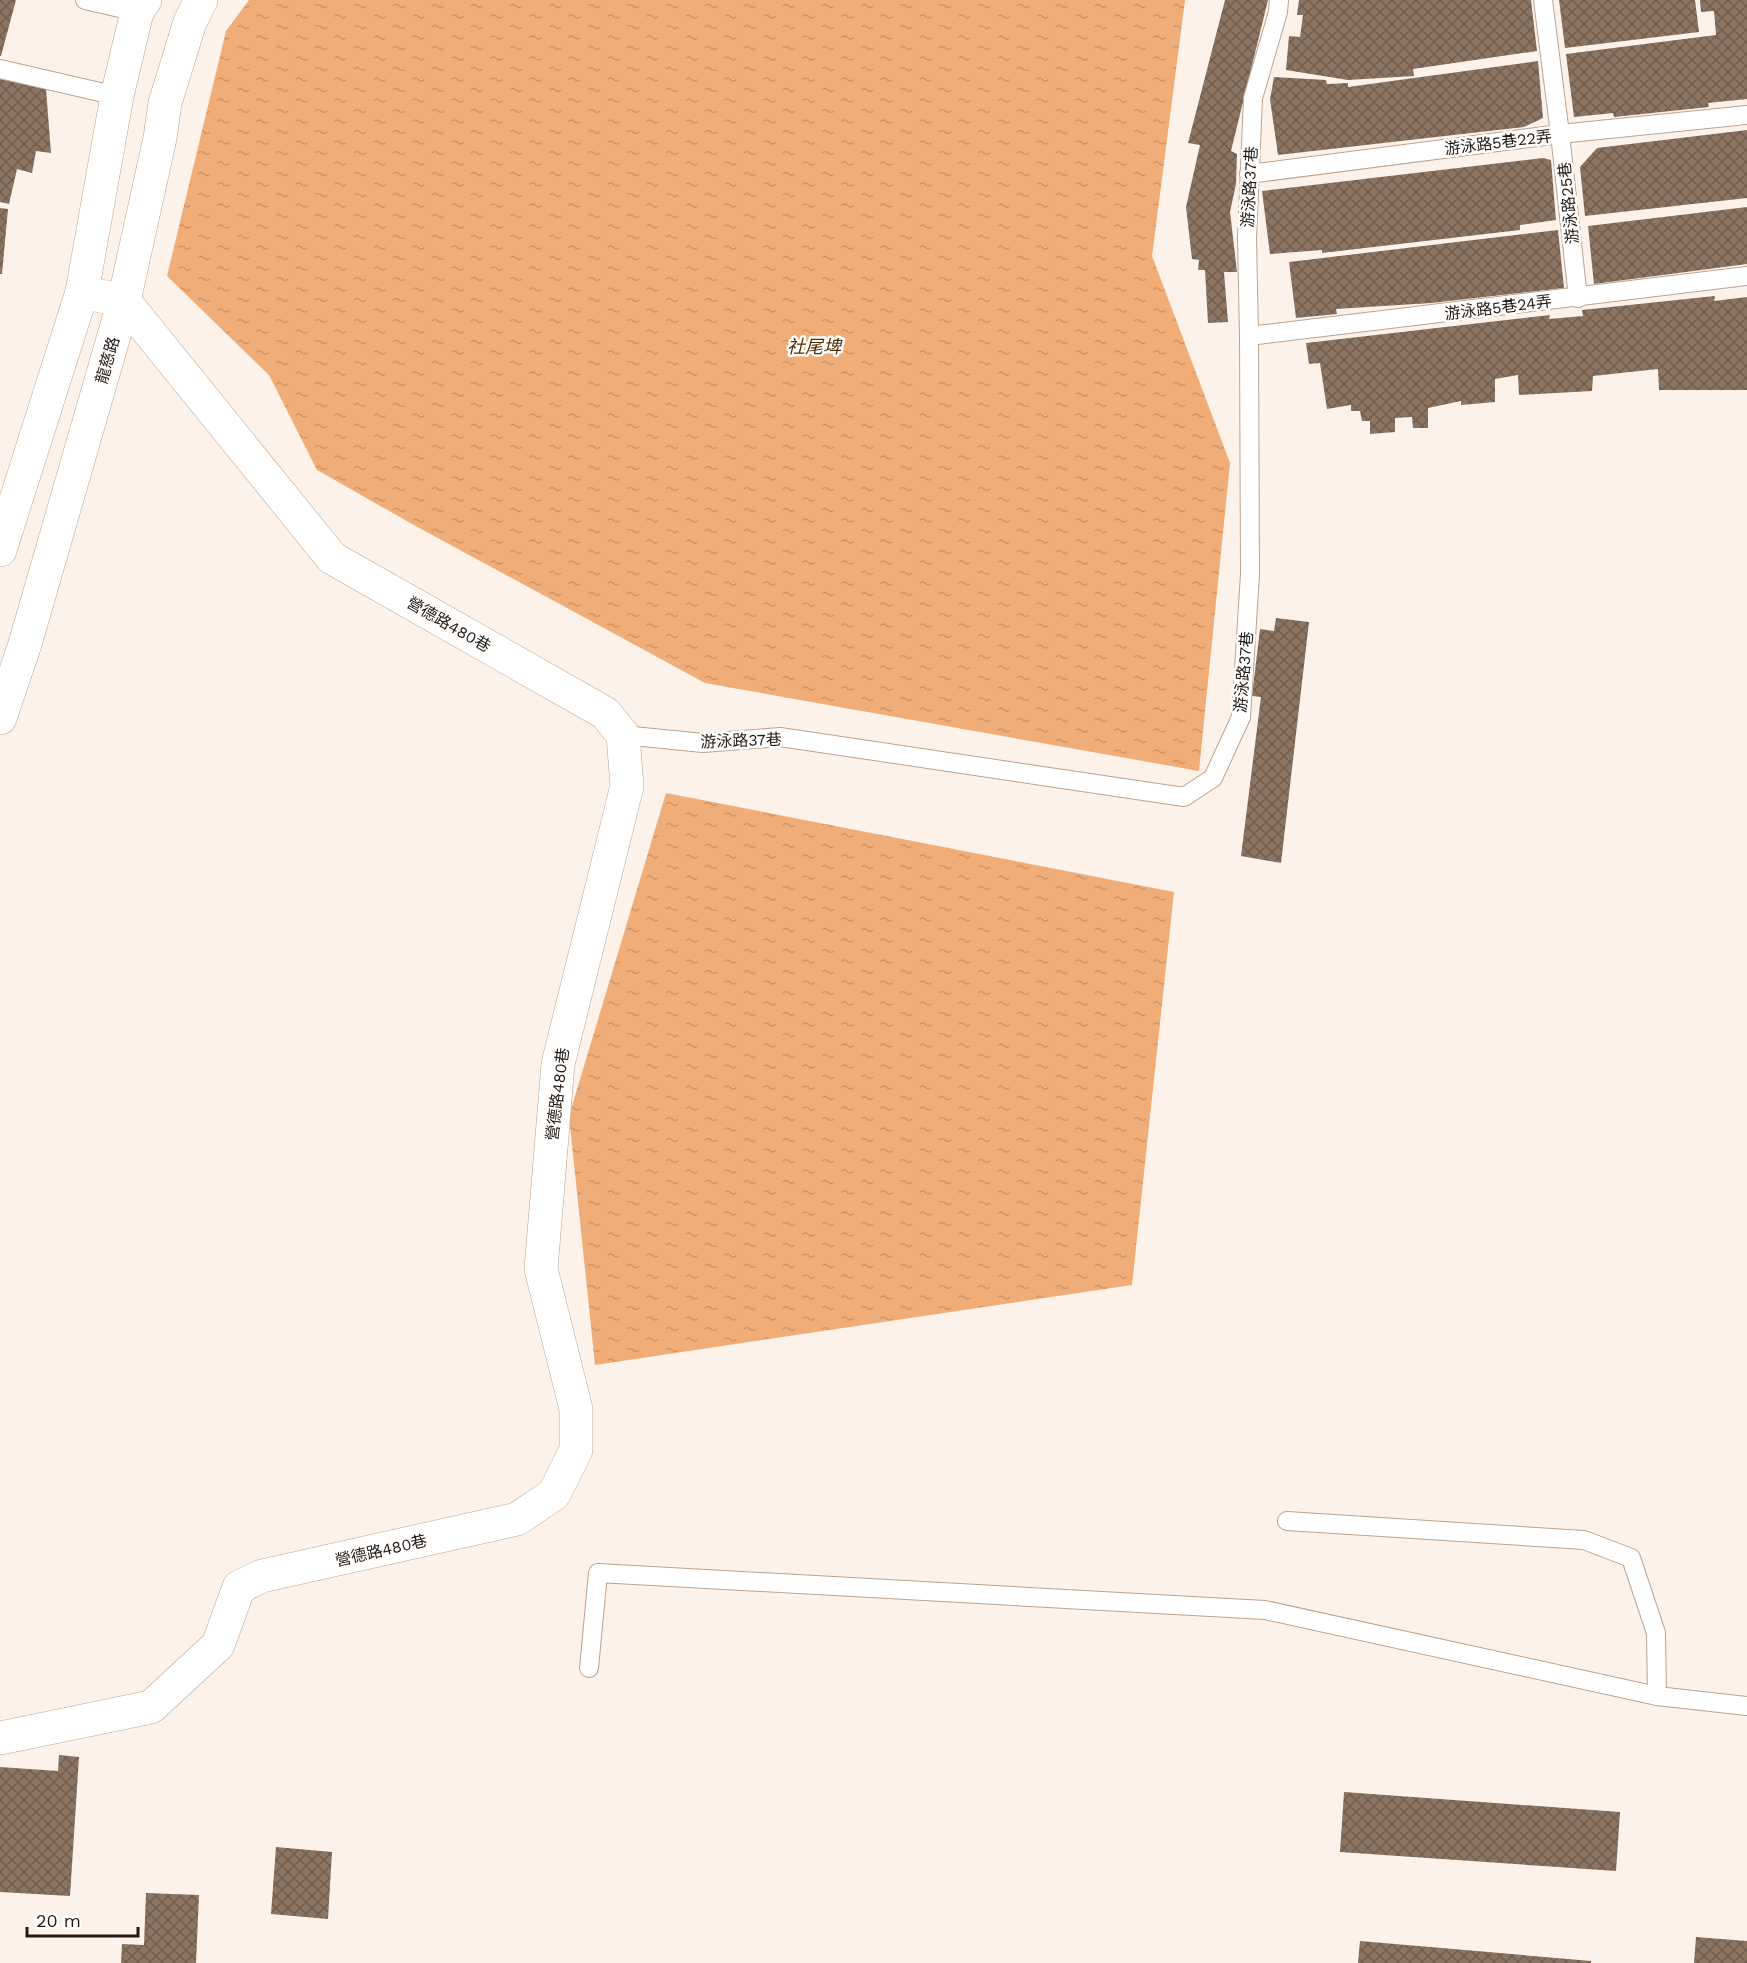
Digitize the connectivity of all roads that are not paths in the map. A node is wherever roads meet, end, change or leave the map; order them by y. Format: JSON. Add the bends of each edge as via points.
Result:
{"nodes":[{"id":1,"x":85,"y":0,"type":"edge"},
{"id":2,"x":201,"y":0,"type":"edge"},
{"id":3,"x":1279,"y":0,"type":"edge"},
{"id":4,"x":1543,"y":0,"type":"edge"},
{"id":5,"x":141,"y":6,"type":"edge"},
{"id":6,"x":0,"y":69,"type":"edge"},
{"id":7,"x":117,"y":96,"type":"junction"},
{"id":8,"x":1747,"y":115,"type":"edge"},
{"id":9,"x":1560,"y":134,"type":"junction"},
{"id":10,"x":1249,"y":174,"type":"junction"},
{"id":11,"x":1747,"y":276,"type":"edge"},
{"id":12,"x":82,"y":292,"type":"junction"},
{"id":13,"x":1578,"y":298,"type":"junction"},
{"id":14,"x":124,"y":301,"type":"junction"},
{"id":15,"x":1249,"y":336,"type":"junction"},
{"id":16,"x":0,"y":550,"type":"edge"},
{"id":17,"x":0,"y":718,"type":"edge"},
{"id":18,"x":623,"y":735,"type":"junction"},
{"id":19,"x":1287,"y":1521,"type":"dead end"},
{"id":20,"x":589,"y":1668,"type":"dead end"},
{"id":21,"x":1657,"y":1696,"type":"junction"},
{"id":22,"x":1747,"y":1706,"type":"edge"},
{"id":23,"x":0,"y":1738,"type":"edge"}],
"edges":[{"from":1,"to":5,"type":"lane"},
{"from":2,"to":14,"type":"street","name":"龍慈路","via":[[190,22],[165,103]]},
{"from":3,"to":10,"type":"lane","name":"游泳路37巷","via":[[1253,98]]},
{"from":4,"to":9,"type":"lane","name":"游泳路25巷"},
{"from":5,"to":7,"type":"street"},
{"from":6,"to":7,"type":"lane"},
{"from":7,"to":12,"type":"street"},
{"from":8,"to":9,"type":"lane","name":"游泳路5巷22弄"},
{"from":9,"to":10,"type":"lane","name":"游泳路5巷22弄"},
{"from":9,"to":13,"type":"lane","name":"游泳路25巷"},
{"from":10,"to":15,"type":"lane","name":"游泳路37巷"},
{"from":11,"to":13,"type":"lane","name":"游泳路5巷24弄"},
{"from":12,"to":14,"type":"street"},
{"from":12,"to":16,"type":"street"},
{"from":13,"to":15,"type":"lane","name":"游泳路5巷24弄"},
{"from":14,"to":17,"type":"street","name":"龍慈路","via":[[26,644]]},
{"from":14,"to":18,"type":"street","name":"營德路480巷","via":[[332,558],[605,713]]},
{"from":15,"to":18,"type":"lane","name":"游泳路37巷","via":[[1250,574],[1241,717],[1213,778],[1184,797],[780,737],[703,743]]},
{"from":18,"to":23,"type":"street","name":"營德路480巷","via":[[627,786],[558,1064],[541,1269],[576,1408],[576,1450],[554,1494],[517,1519],[262,1576],[239,1587],[218,1645],[151,1707]]},
{"from":19,"to":21,"type":"lane","via":[[1584,1540],[1631,1558],[1656,1633]]},
{"from":20,"to":21,"type":"lane","via":[[598,1573],[1264,1610]]},
{"from":21,"to":22,"type":"lane"}]}
